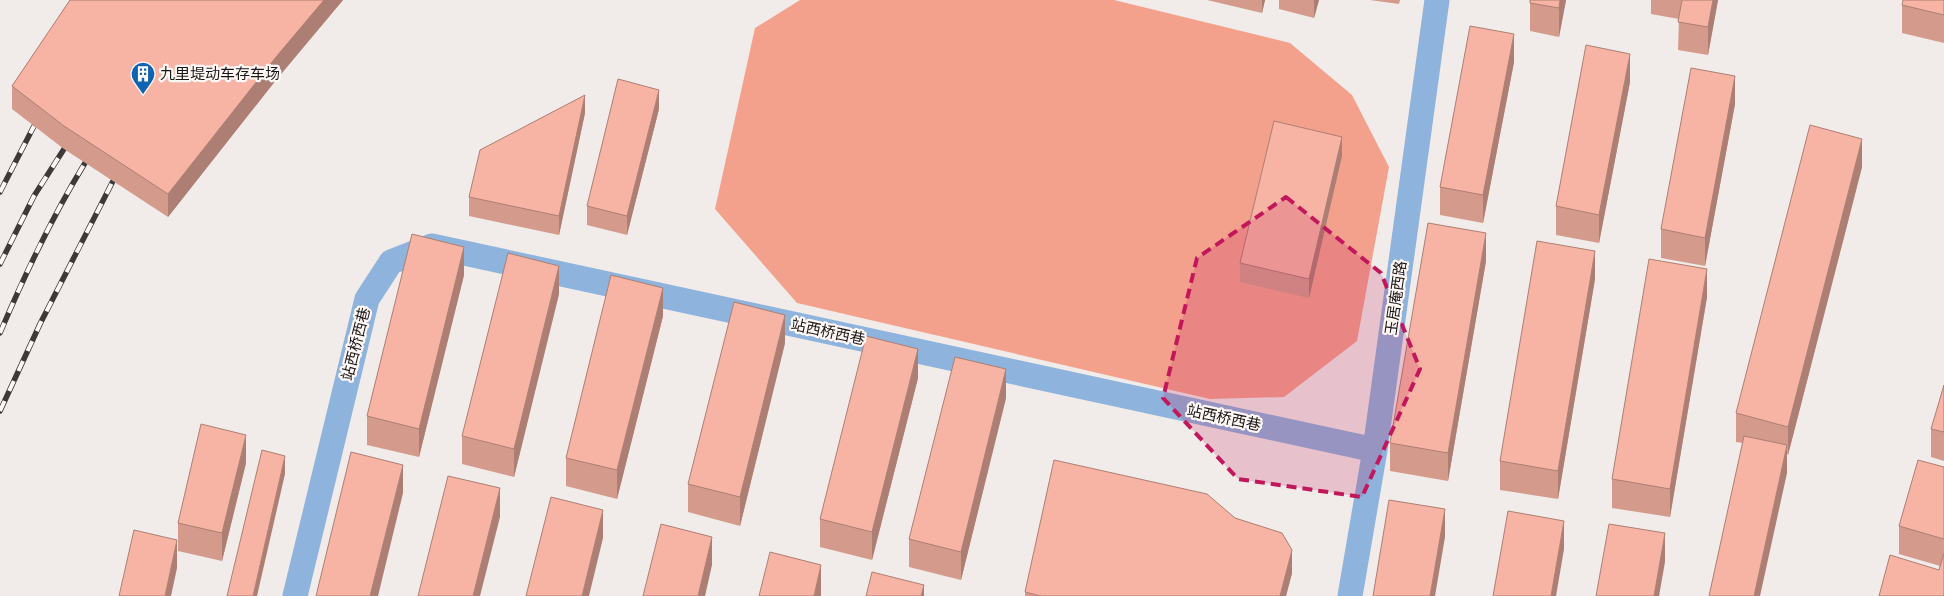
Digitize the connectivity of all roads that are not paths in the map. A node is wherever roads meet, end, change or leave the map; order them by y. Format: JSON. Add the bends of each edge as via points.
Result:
{"nodes":[{"id":1,"x":1437,"y":0,"type":"edge"},
{"id":2,"x":1375,"y":450,"type":"junction"},
{"id":3,"x":295,"y":596,"type":"edge"},
{"id":4,"x":1350,"y":596,"type":"edge"}],
"edges":[{"from":1,"to":2,"type":"street","name":"玉居庵西路"},
{"from":2,"to":3,"type":"street","name":"站西桥西巷","via":[[432,246],[391,262],[367,299]]},
{"from":2,"to":4,"type":"street","name":"玉居庵西路"}]}
